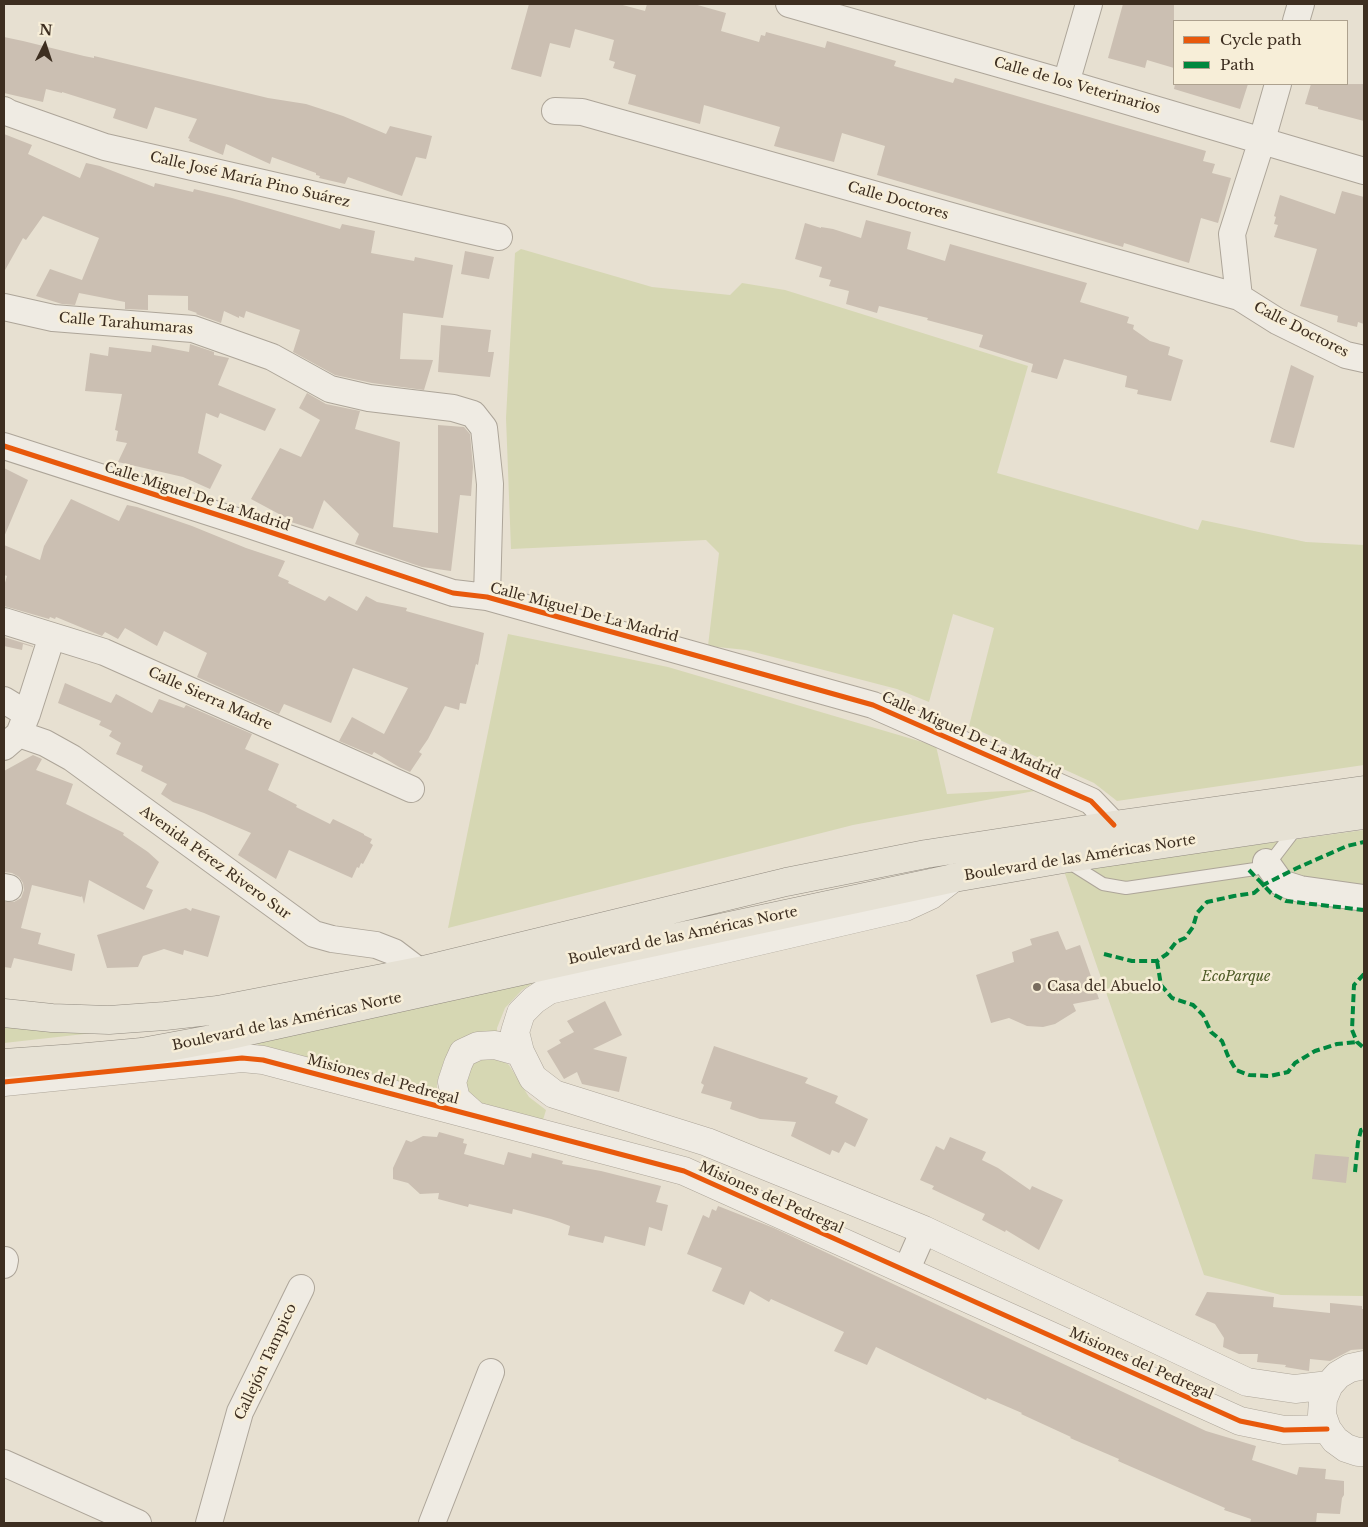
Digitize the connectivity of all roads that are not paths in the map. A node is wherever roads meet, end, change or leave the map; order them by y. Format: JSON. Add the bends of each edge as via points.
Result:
{"nodes":[{"id":1,"x":789,"y":4,"type":"edge"},
{"id":2,"x":1089,"y":4,"type":"edge"},
{"id":3,"x":1301,"y":4,"type":"edge"},
{"id":4,"x":1296,"y":20,"type":"edge"},
{"id":5,"x":1066,"y":82,"type":"junction"},
{"id":6,"x":1278,"y":85,"type":"edge"},
{"id":7,"x":4,"y":110,"type":"edge"},
{"id":8,"x":556,"y":112,"type":"dead end"},
{"id":9,"x":1262,"y":140,"type":"junction"},
{"id":10,"x":1364,"y":171,"type":"edge"},
{"id":11,"x":499,"y":237,"type":"dead end"},
{"id":12,"x":1238,"y":297,"type":"junction"},
{"id":13,"x":4,"y":307,"type":"edge"},
{"id":14,"x":1364,"y":359,"type":"edge"},
{"id":15,"x":4,"y":446,"type":"edge"},
{"id":16,"x":487,"y":597,"type":"junction"},
{"id":17,"x":4,"y":621,"type":"edge"},
{"id":18,"x":52,"y":636,"type":"junction"},
{"id":19,"x":4,"y":700,"type":"edge"},
{"id":20,"x":17,"y":732,"type":"edge"},
{"id":21,"x":411,"y":789,"type":"dead end"},
{"id":22,"x":1364,"y":790,"type":"edge"},
{"id":23,"x":1364,"y":815,"type":"edge"},
{"id":24,"x":1300,"y":824,"type":"junction"},
{"id":25,"x":1114,"y":825,"type":"junction"},
{"id":26,"x":1064,"y":859,"type":"junction"},
{"id":27,"x":1266,"y":862,"type":"junction"},
{"id":28,"x":954,"y":878,"type":"junction"},
{"id":29,"x":1364,"y":898,"type":"edge"},
{"id":30,"x":419,"y":971,"type":"junction"},
{"id":31,"x":4,"y":1013,"type":"edge"},
{"id":32,"x":520,"y":1052,"type":"junction"},
{"id":33,"x":4,"y":1063,"type":"edge"},
{"id":34,"x":4,"y":1082,"type":"edge"},
{"id":35,"x":475,"y":1116,"type":"junction"},
{"id":36,"x":924,"y":1230,"type":"junction"},
{"id":37,"x":906,"y":1271,"type":"junction"},
{"id":38,"x":301,"y":1288,"type":"dead end"},
{"id":39,"x":1364,"y":1365,"type":"edge"},
{"id":40,"x":491,"y":1372,"type":"dead end"},
{"id":41,"x":1329,"y":1385,"type":"junction"},
{"id":42,"x":1327,"y":1429,"type":"junction"},
{"id":43,"x":1364,"y":1452,"type":"edge"},
{"id":44,"x":4,"y":1463,"type":"edge"},
{"id":45,"x":138,"y":1523,"type":"edge"},
{"id":46,"x":209,"y":1523,"type":"edge"},
{"id":47,"x":432,"y":1523,"type":"edge"}],
"edges":[{"from":1,"to":5,"type":"street","name":"Calle de los Veterinarios"},
{"from":2,"to":5,"type":"street"},
{"from":3,"to":4,"type":"street"},
{"from":5,"to":9,"type":"street","name":"Calle de los Veterinarios"},
{"from":6,"to":9,"type":"street","name":"Calle Doctores"},
{"from":7,"to":11,"type":"street","name":"Calle José María Pino Suárez","via":[[105,147]]},
{"from":8,"to":12,"type":"street","name":"Calle Doctores","via":[[582,112]]},
{"from":9,"to":10,"type":"street","name":"Calle de los Veterinarios"},
{"from":9,"to":12,"type":"street","name":"Calle Doctores","via":[[1232,234]]},
{"from":12,"to":14,"type":"street","name":"Calle Doctores","via":[[1346,355]]},
{"from":13,"to":16,"type":"street","name":"Calle Tarahumaras","via":[[54,318],[194,329],[272,357],[330,388],[369,398],[453,408],[473,414],[484,428],[490,484]]},
{"from":15,"to":16,"type":"street","name":"Calle Miguel De La Madrid","via":[[453,593]]},
{"from":16,"to":25,"type":"street","name":"Calle Miguel De La Madrid","via":[[873,705],[1091,801]]},
{"from":17,"to":18,"type":"street","name":"Calle Sierra Madre"},
{"from":18,"to":20,"type":"street"},
{"from":18,"to":21,"type":"street","name":"Calle Sierra Madre","via":[[104,652]]},
{"from":19,"to":20,"type":"street","name":"Avenida Pérez Rivero Sur"},
{"from":20,"to":30,"type":"street","name":"Avenida Pérez Rivero Sur","via":[[72,758],[314,934],[376,945],[394,952]]},
{"from":22,"to":25,"type":"main road","name":"Boulevard de las Américas Norte"},
{"from":23,"to":24,"type":"main road","name":"Boulevard de las Américas Norte"},
{"from":24,"to":26,"type":"main road","name":"Boulevard de las Américas Norte"},
{"from":24,"to":27,"type":"lane","via":[[1275,856]]},
{"from":25,"to":30,"type":"main road","name":"Boulevard de las Américas Norte","via":[[926,854],[786,882]]},
{"from":26,"to":27,"type":"lane","via":[[1103,884],[1126,888],[1255,869]]},
{"from":26,"to":28,"type":"main road","name":"Boulevard de las Américas Norte"},
{"from":27,"to":29,"type":"street","via":[[1281,883],[1300,889]]},
{"from":28,"to":32,"type":"street","name":"Misiones del Pedregal","via":[[931,895],[905,907],[550,990],[521,1013],[515,1032]]},
{"from":28,"to":33,"type":"main road","name":"Boulevard de las Américas Norte","via":[[212,1040],[142,1052]]},
{"from":30,"to":31,"type":"main road","name":"Boulevard de las Américas Norte","via":[[218,1010],[164,1016],[109,1020]]},
{"from":32,"to":35,"type":"street","via":[[495,1045],[478,1046],[463,1053],[452,1082],[456,1099]]},
{"from":32,"to":36,"type":"street","name":"Misiones del Pedregal","via":[[533,1078],[554,1094],[707,1142]]},
{"from":34,"to":35,"type":"street","name":"Misiones del Pedregal","via":[[242,1058],[263,1060]]},
{"from":35,"to":37,"type":"street","name":"Misiones del Pedregal","via":[[684,1171]]},
{"from":36,"to":37,"type":"street"},
{"from":36,"to":41,"type":"street","name":"Misiones del Pedregal","via":[[1247,1382],[1295,1389]]},
{"from":37,"to":42,"type":"street","name":"Misiones del Pedregal","via":[[1240,1421],[1284,1430]]},
{"from":38,"to":46,"type":"street","name":"Callejón Tampico","via":[[240,1412]]},
{"from":39,"to":41,"type":"street","via":[[1350,1368]]},
{"from":40,"to":47,"type":"street"},
{"from":41,"to":42,"type":"street","via":[[1323,1399],[1322,1415]]},
{"from":42,"to":43,"type":"street","via":[[1346,1448]]},
{"from":44,"to":45,"type":"street"}]}
